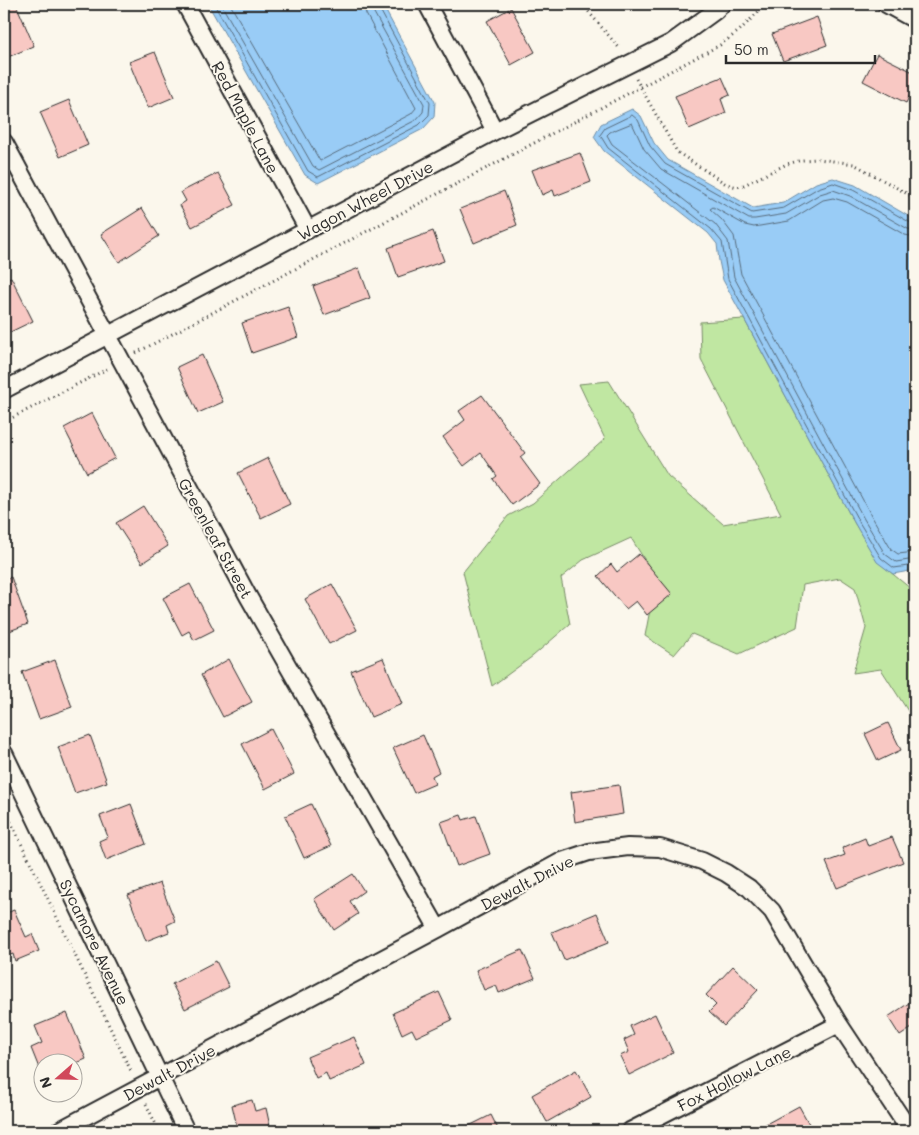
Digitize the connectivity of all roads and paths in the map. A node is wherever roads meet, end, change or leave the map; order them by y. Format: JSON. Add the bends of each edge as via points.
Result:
{"nodes":[{"id":1,"x":185,"y":4,"type":"edge"},
{"id":2,"x":427,"y":4,"type":"edge"},
{"id":3,"x":582,"y":4,"type":"edge"},
{"id":4,"x":722,"y":4,"type":"edge"},
{"id":5,"x":766,"y":4,"type":"edge"},
{"id":6,"x":886,"y":4,"type":"edge"},
{"id":7,"x":915,"y":20,"type":"edge"},
{"id":8,"x":621,"y":49,"type":"dead end"},
{"id":9,"x":636,"y":79,"type":"dead end"},
{"id":10,"x":641,"y":87,"type":"junction"},
{"id":11,"x":495,"y":130,"type":"junction"},
{"id":12,"x":4,"y":142,"type":"edge"},
{"id":13,"x":915,"y":198,"type":"edge"},
{"id":14,"x":308,"y":230,"type":"junction"},
{"id":15,"x":106,"y":336,"type":"junction"},
{"id":16,"x":143,"y":350,"type":"dead end"},
{"id":17,"x":98,"y":374,"type":"dead end"},
{"id":18,"x":4,"y":390,"type":"edge"},
{"id":19,"x":4,"y":422,"type":"edge"},
{"id":20,"x":4,"y":753,"type":"edge"},
{"id":21,"x":4,"y":808,"type":"edge"},
{"id":22,"x":438,"y":929,"type":"junction"},
{"id":23,"x":838,"y":1024,"type":"junction"},
{"id":24,"x":128,"y":1065,"type":"dead end"},
{"id":25,"x":161,"y":1077,"type":"junction"},
{"id":26,"x":152,"y":1117,"type":"dead end"},
{"id":27,"x":58,"y":1131,"type":"edge"},
{"id":28,"x":159,"y":1131,"type":"edge"},
{"id":29,"x":186,"y":1131,"type":"edge"},
{"id":30,"x":630,"y":1131,"type":"edge"},
{"id":31,"x":910,"y":1131,"type":"edge"}],
"edges":[{"from":1,"to":14,"type":"street","name":"Red Maple Lane"},
{"from":2,"to":11,"type":"street"},
{"from":3,"to":8,"type":"path"},
{"from":4,"to":11,"type":"street","name":"Wagon Wheel Drive","via":[[671,43]]},
{"from":5,"to":10,"type":"path","via":[[726,42]]},
{"from":6,"to":7,"type":"street"},
{"from":9,"to":10,"type":"path"},
{"from":10,"to":13,"type":"path","via":[[673,148],[726,184],[737,187],[787,164],[820,159],[854,164]]},
{"from":10,"to":16,"type":"path"},
{"from":11,"to":14,"type":"street","name":"Wagon Wheel Drive"},
{"from":12,"to":15,"type":"street","name":"Greenleaf Street"},
{"from":14,"to":15,"type":"street","name":"Wagon Wheel Drive"},
{"from":15,"to":18,"type":"street","name":"Wagon Wheel Drive"},
{"from":15,"to":22,"type":"street","name":"Greenleaf Street","via":[[248,596]]},
{"from":17,"to":19,"type":"path"},
{"from":20,"to":25,"type":"street","name":"Sycamore Avenue"},
{"from":21,"to":24,"type":"path"},
{"from":22,"to":23,"type":"street","name":"Dewalt Drive","via":[[562,861],[607,849],[660,848],[702,860],[749,888],[772,911]]},
{"from":22,"to":25,"type":"street","name":"Dewalt Drive"},
{"from":23,"to":30,"type":"street","name":"Fox Hollow Lane"},
{"from":23,"to":31,"type":"street","name":"Dewalt Drive"},
{"from":25,"to":27,"type":"street","name":"Dewalt Drive"},
{"from":25,"to":29,"type":"street","name":"Sycamore Avenue"},
{"from":26,"to":28,"type":"path"}]}
